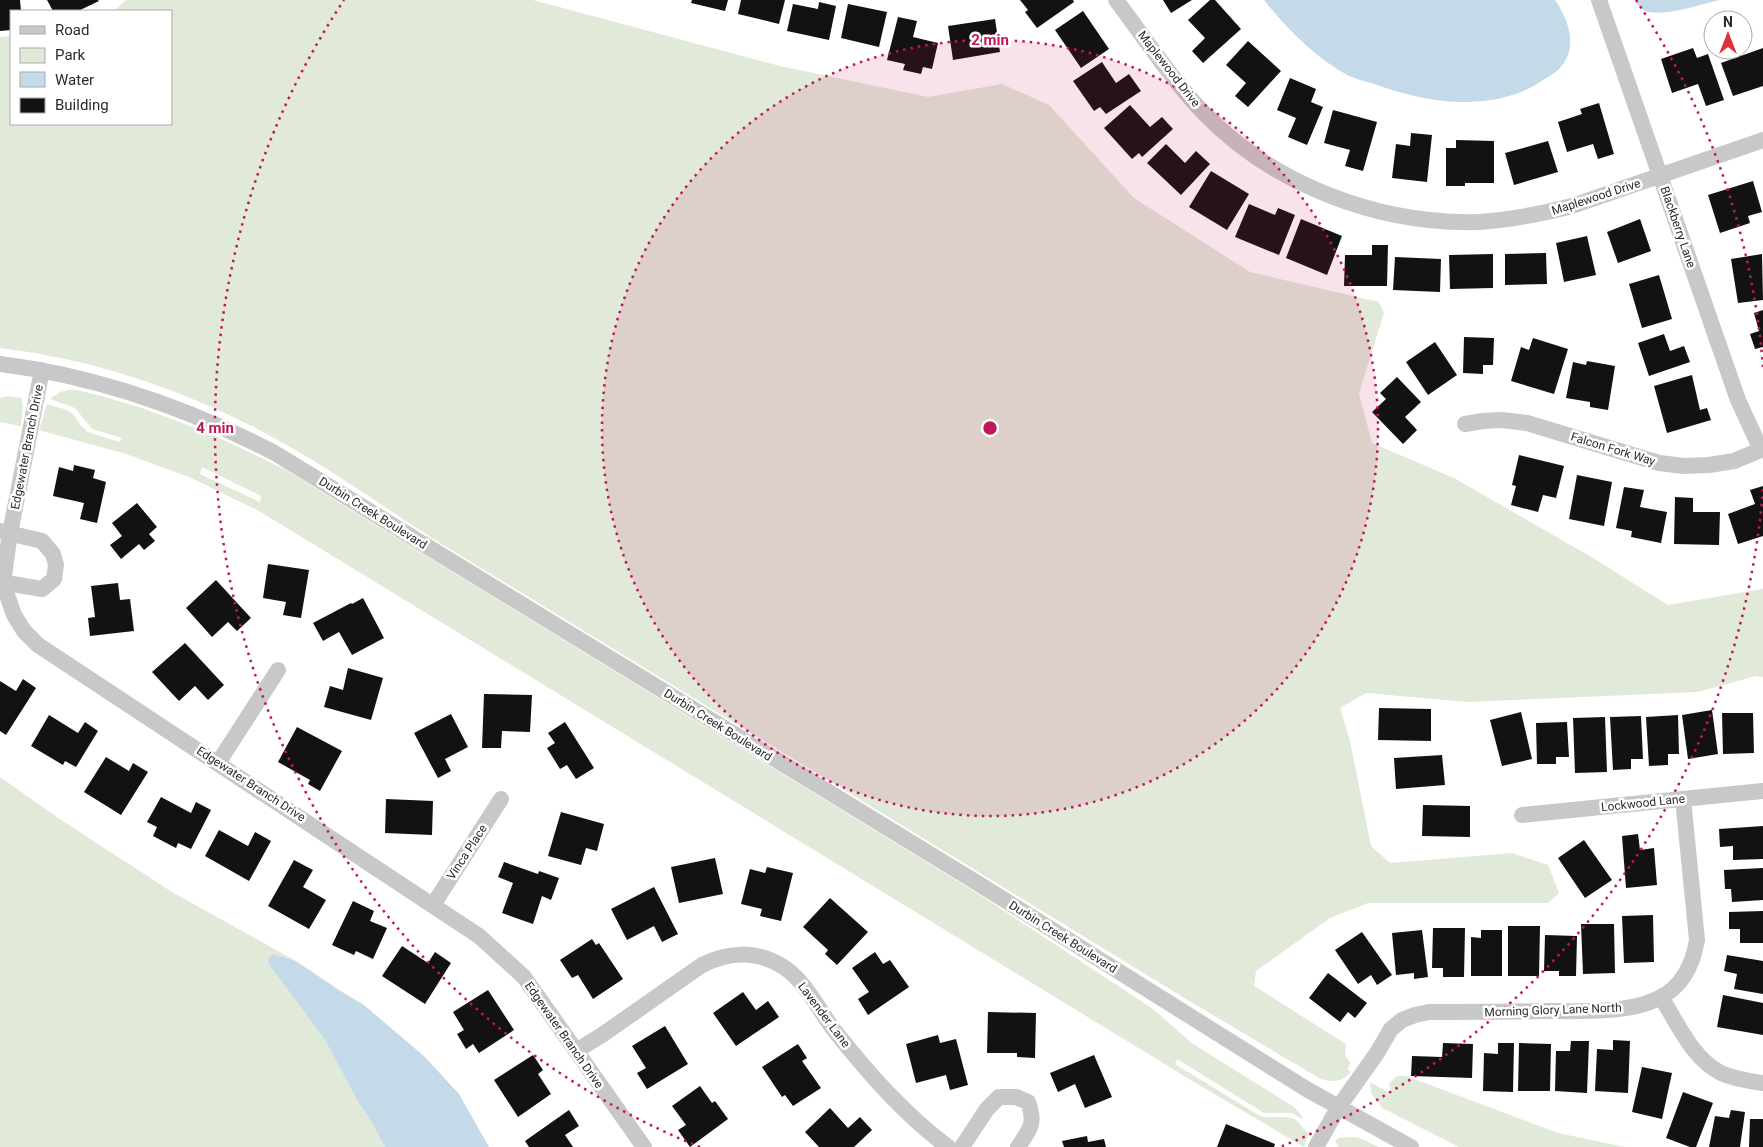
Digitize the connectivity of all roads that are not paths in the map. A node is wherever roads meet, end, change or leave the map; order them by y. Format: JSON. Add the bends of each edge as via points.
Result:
{"nodes":[{"id":1,"x":1116,"y":0,"type":"edge"},
{"id":2,"x":1599,"y":0,"type":"edge"},
{"id":3,"x":1763,"y":140,"type":"edge"},
{"id":4,"x":1660,"y":175,"type":"junction"},
{"id":5,"x":0,"y":364,"type":"edge"},
{"id":6,"x":42,"y":370,"type":"junction"},
{"id":7,"x":1465,"y":424,"type":"dead end"},
{"id":8,"x":1762,"y":450,"type":"edge"},
{"id":9,"x":5,"y":532,"type":"edge"},
{"id":10,"x":2,"y":582,"type":"edge"},
{"id":11,"x":278,"y":670,"type":"dead end"},
{"id":12,"x":218,"y":763,"type":"junction"},
{"id":13,"x":1763,"y":791,"type":"edge"},
{"id":14,"x":501,"y":799,"type":"dead end"},
{"id":15,"x":1683,"y":799,"type":"junction"},
{"id":16,"x":1522,"y":815,"type":"dead end"},
{"id":17,"x":433,"y":905,"type":"junction"},
{"id":18,"x":1662,"y":997,"type":"junction"},
{"id":19,"x":576,"y":1051,"type":"junction"},
{"id":20,"x":1763,"y":1083,"type":"edge"},
{"id":21,"x":1338,"y":1108,"type":"junction"},
{"id":22,"x":644,"y":1147,"type":"edge"},
{"id":23,"x":948,"y":1147,"type":"edge"},
{"id":24,"x":962,"y":1147,"type":"edge"},
{"id":25,"x":1018,"y":1147,"type":"edge"},
{"id":26,"x":1316,"y":1147,"type":"edge"},
{"id":27,"x":1411,"y":1147,"type":"edge"}],
"edges":[{"from":1,"to":4,"type":"street","name":"Maplewood Drive","via":[[1202,112],[1264,162],[1328,195],[1396,215],[1477,222],[1542,214]]},
{"from":2,"to":4,"type":"street","name":"Blackberry Lane"},
{"from":3,"to":4,"type":"street","name":"Maplewood Drive"},
{"from":4,"to":8,"type":"street","name":"Blackberry Lane","via":[[1738,400]]},
{"from":5,"to":6,"type":"street","name":"Durbin Creek Boulevard"},
{"from":6,"to":9,"type":"street","name":"Edgewater Branch Drive"},
{"from":6,"to":21,"type":"street","name":"Durbin Creek Boulevard","via":[[96,382],[163,403],[232,430],[273,452]]},
{"from":7,"to":8,"type":"street","name":"Falcon Fork Way","via":[[1502,420],[1527,423],[1659,463],[1684,466],[1734,461]]},
{"from":9,"to":10,"type":"street","name":"Edgewater Branch Drive"},
{"from":9,"to":10,"type":"street","via":[[42,541],[54,554],[56,564],[54,578],[42,589]]},
{"from":10,"to":12,"type":"street","name":"Edgewater Branch Drive","via":[[14,615],[38,645]]},
{"from":11,"to":12,"type":"street"},
{"from":12,"to":17,"type":"street","name":"Edgewater Branch Drive"},
{"from":13,"to":15,"type":"street","name":"Lockwood Lane"},
{"from":14,"to":17,"type":"street","name":"Vinca Place"},
{"from":15,"to":16,"type":"street","name":"Lockwood Lane"},
{"from":15,"to":18,"type":"street","name":"Morning Glory Lane North","via":[[1696,940],[1687,970]]},
{"from":17,"to":19,"type":"street","name":"Edgewater Branch Drive","via":[[479,936],[524,977]]},
{"from":18,"to":20,"type":"street","via":[[1696,1053],[1705,1062],[1721,1073]]},
{"from":18,"to":21,"type":"street","name":"Morning Glory Lane North","via":[[1637,1007],[1415,1015],[1391,1029]]},
{"from":19,"to":22,"type":"street","name":"Edgewater Branch Drive"},
{"from":19,"to":23,"type":"street","name":"Lavender Lane","via":[[711,961],[732,955],[764,957],[792,973],[871,1075]]},
{"from":21,"to":26,"type":"street","name":"Morning Glory Lane North"},
{"from":21,"to":27,"type":"street","name":"Durbin Creek Boulevard"},
{"from":24,"to":25,"type":"street","via":[[987,1109],[999,1097],[1016,1096],[1028,1102],[1032,1115],[1032,1127]]}]}
